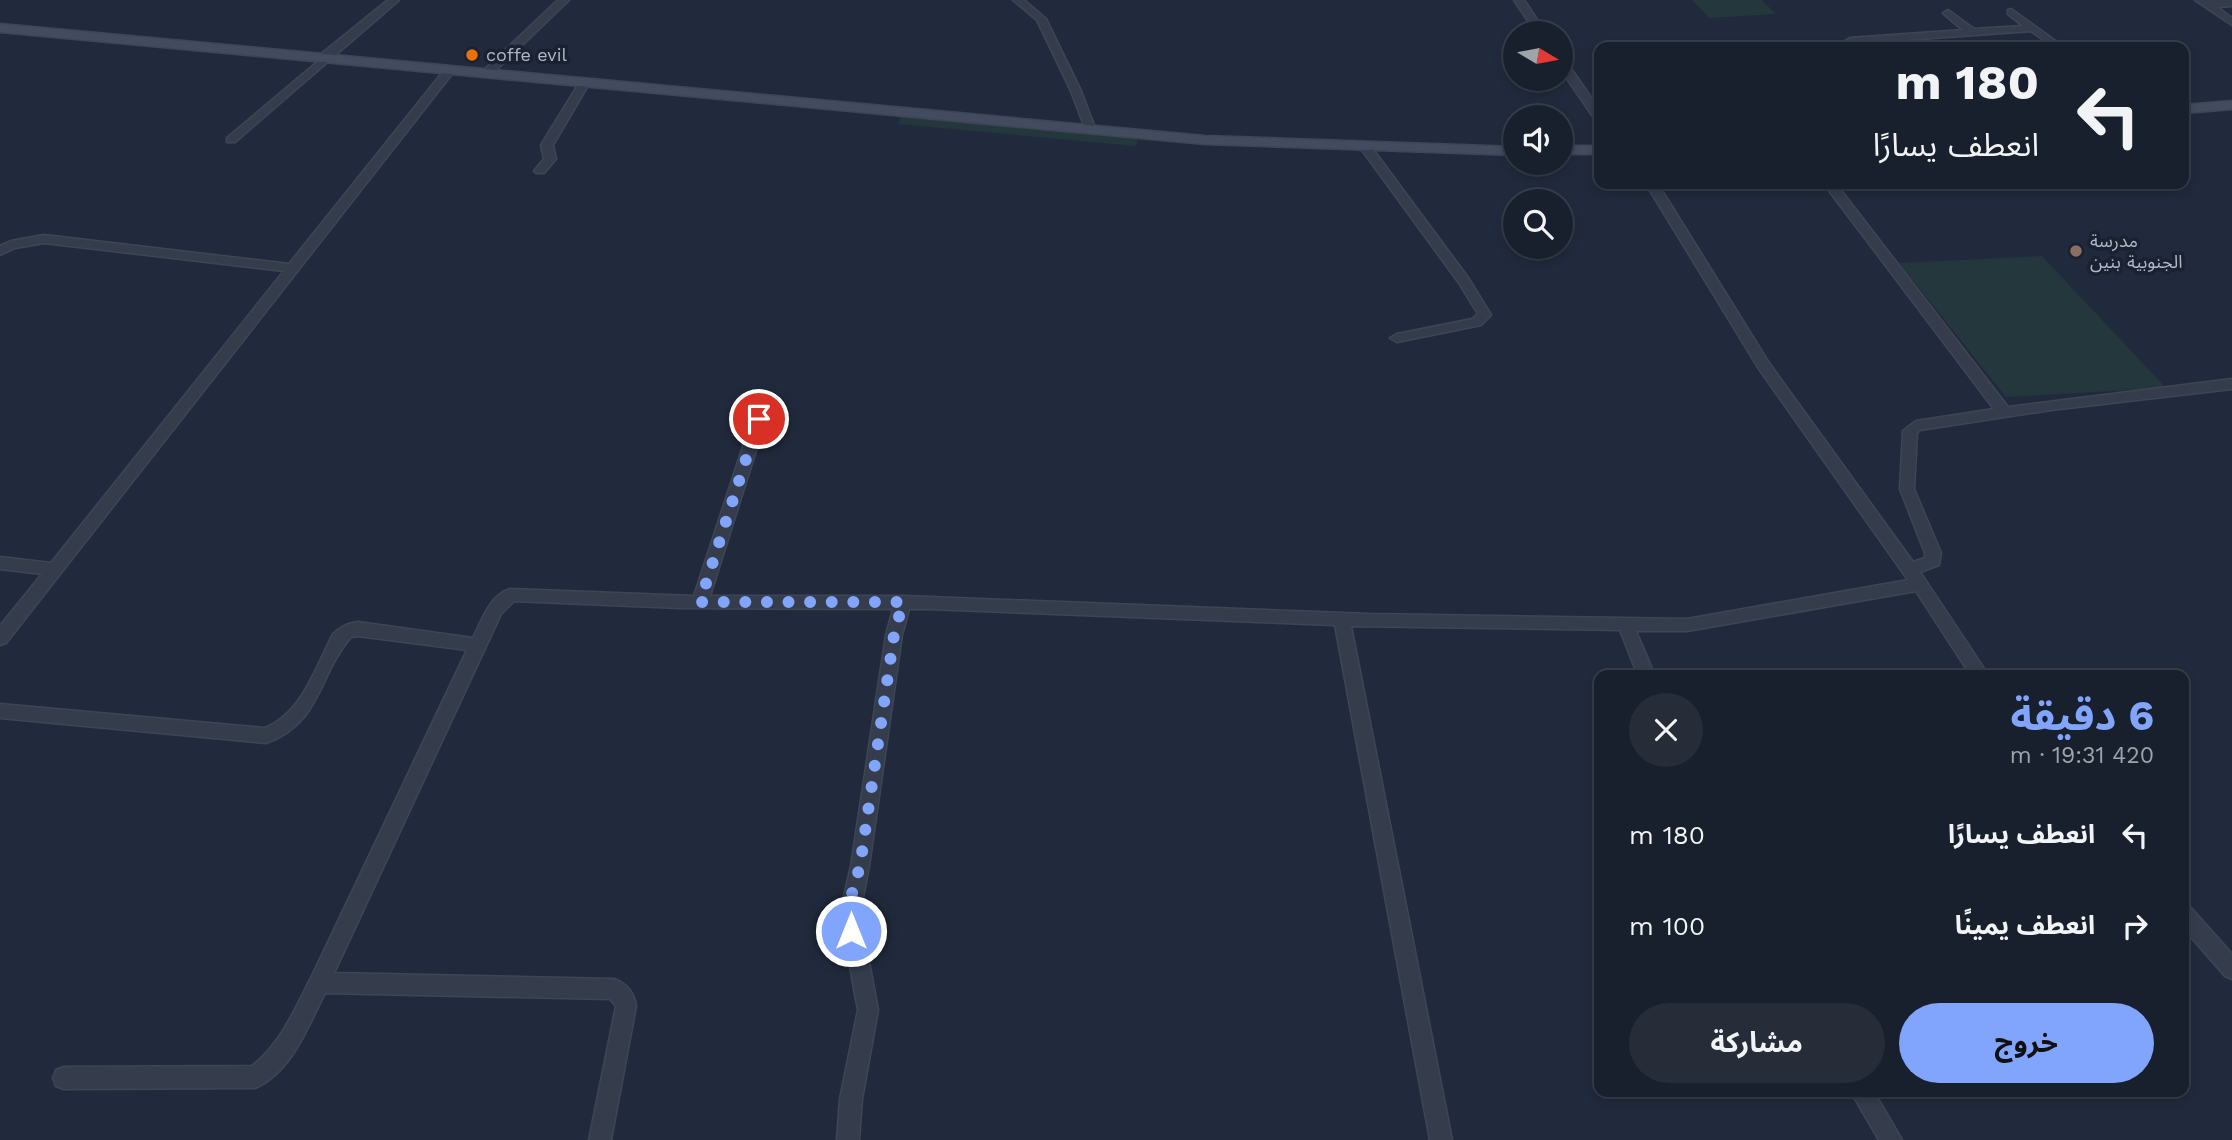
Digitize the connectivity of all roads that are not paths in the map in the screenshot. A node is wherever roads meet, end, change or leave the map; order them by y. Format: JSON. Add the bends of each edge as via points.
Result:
{"nodes":[{"id":1,"x":394,"y":0,"type":"edge"},
{"id":2,"x":564,"y":0,"type":"edge"},
{"id":3,"x":1018,"y":0,"type":"edge"},
{"id":4,"x":1519,"y":0,"type":"edge"},
{"id":5,"x":2204,"y":2,"type":"edge"},
{"id":6,"x":2232,"y":3,"type":"edge"},
{"id":7,"x":2011,"y":12,"type":"dead end"},
{"id":8,"x":1948,"y":13,"type":"dead end"},
{"id":9,"x":1533,"y":21,"type":"edge"},
{"id":10,"x":2232,"y":22,"type":"edge"},
{"id":11,"x":2032,"y":27,"type":"junction"},
{"id":12,"x":0,"y":28,"type":"edge"},
{"id":13,"x":1971,"y":32,"type":"junction"},
{"id":14,"x":1850,"y":41,"type":"dead end"},
{"id":15,"x":2052,"y":42,"type":"edge"},
{"id":16,"x":327,"y":57,"type":"junction"},
{"id":17,"x":450,"y":70,"type":"junction"},
{"id":18,"x":487,"y":73,"type":"junction"},
{"id":19,"x":1573,"y":80,"type":"edge"},
{"id":20,"x":585,"y":82,"type":"junction"},
{"id":21,"x":2232,"y":105,"type":"edge"},
{"id":22,"x":2189,"y":109,"type":"edge"},
{"id":23,"x":1594,"y":110,"type":"edge"},
{"id":24,"x":1090,"y":128,"type":"junction"},
{"id":25,"x":230,"y":140,"type":"dead end"},
{"id":26,"x":1365,"y":146,"type":"junction"},
{"id":27,"x":1573,"y":150,"type":"edge"},
{"id":28,"x":1594,"y":150,"type":"edge"},
{"id":29,"x":1503,"y":151,"type":"edge"},
{"id":30,"x":541,"y":171,"type":"dead end"},
{"id":31,"x":1655,"y":189,"type":"edge"},
{"id":32,"x":1834,"y":189,"type":"edge"},
{"id":33,"x":0,"y":251,"type":"edge"},
{"id":34,"x":291,"y":268,"type":"junction"},
{"id":35,"x":1397,"y":338,"type":"dead end"},
{"id":36,"x":2232,"y":384,"type":"edge"},
{"id":37,"x":2004,"y":412,"type":"junction"},
{"id":38,"x":759,"y":419,"type":"dead end"},
{"id":39,"x":0,"y":563,"type":"edge"},
{"id":40,"x":55,"y":569,"type":"junction"},
{"id":41,"x":1909,"y":569,"type":"junction"},
{"id":42,"x":1920,"y":584,"type":"junction"},
{"id":43,"x":700,"y":602,"type":"junction"},
{"id":44,"x":903,"y":602,"type":"junction"},
{"id":45,"x":1342,"y":619,"type":"junction"},
{"id":46,"x":1625,"y":624,"type":"junction"},
{"id":47,"x":0,"y":638,"type":"edge"},
{"id":48,"x":478,"y":645,"type":"junction"},
{"id":49,"x":1644,"y":670,"type":"edge"},
{"id":50,"x":1977,"y":670,"type":"edge"},
{"id":51,"x":0,"y":711,"type":"edge"},
{"id":52,"x":2189,"y":921,"type":"edge"},
{"id":53,"x":2232,"y":969,"type":"edge"},
{"id":54,"x":319,"y":983,"type":"junction"},
{"id":55,"x":64,"y":1078,"type":"dead end"},
{"id":56,"x":1865,"y":1097,"type":"edge"},
{"id":57,"x":600,"y":1140,"type":"edge"},
{"id":58,"x":848,"y":1140,"type":"edge"},
{"id":59,"x":1441,"y":1140,"type":"edge"},
{"id":60,"x":1891,"y":1140,"type":"edge"}],
"edges":[{"from":1,"to":16,"type":"street"},
{"from":2,"to":18,"type":"street"},
{"from":3,"to":24,"type":"street","via":[[1041,19]]},
{"from":4,"to":9,"type":"street"},
{"from":5,"to":6,"type":"street"},
{"from":5,"to":10,"type":"street"},
{"from":7,"to":11,"type":"street"},
{"from":8,"to":13,"type":"street"},
{"from":11,"to":13,"type":"street"},
{"from":11,"to":15,"type":"street"},
{"from":12,"to":16,"type":"street"},
{"from":13,"to":14,"type":"street"},
{"from":16,"to":17,"type":"street"},
{"from":16,"to":25,"type":"street"},
{"from":17,"to":18,"type":"street"},
{"from":17,"to":34,"type":"street"},
{"from":18,"to":20,"type":"street"},
{"from":19,"to":23,"type":"street"},
{"from":20,"to":24,"type":"street"},
{"from":20,"to":30,"type":"street","via":[[547,145],[550,159]]},
{"from":21,"to":22,"type":"street"},
{"from":24,"to":26,"type":"street","via":[[1205,140]]},
{"from":26,"to":29,"type":"street"},
{"from":26,"to":35,"type":"street","via":[[1485,315],[1476,322]]},
{"from":27,"to":28,"type":"street"},
{"from":31,"to":41,"type":"street","via":[[1764,366]]},
{"from":32,"to":37,"type":"street"},
{"from":33,"to":34,"type":"street","via":[[44,239]]},
{"from":34,"to":40,"type":"street"},
{"from":36,"to":37,"type":"street"},
{"from":37,"to":41,"type":"street","via":[[1926,423],[1910,431],[1907,489],[1933,561]]},
{"from":38,"to":43,"type":"street"},
{"from":39,"to":40,"type":"street"},
{"from":40,"to":47,"type":"street"},
{"from":41,"to":42,"type":"street"},
{"from":42,"to":46,"type":"street","via":[[1709,623]]},
{"from":42,"to":50,"type":"street"},
{"from":43,"to":44,"type":"street"},
{"from":43,"to":48,"type":"street","via":[[510,594],[495,610]]},
{"from":44,"to":45,"type":"street"},
{"from":44,"to":58,"type":"street","via":[[851,897],[851,931],[868,1010]]},
{"from":45,"to":46,"type":"street"},
{"from":45,"to":59,"type":"street"},
{"from":46,"to":49,"type":"street"},
{"from":48,"to":51,"type":"street","via":[[346,631],[297,715],[266,736]]},
{"from":48,"to":54,"type":"street"},
{"from":52,"to":53,"type":"street"},
{"from":54,"to":55,"type":"street","via":[[286,1045],[255,1077]]},
{"from":54,"to":57,"type":"street","via":[[614,989],[625,998],[626,1006]]},
{"from":56,"to":60,"type":"street"}]}
